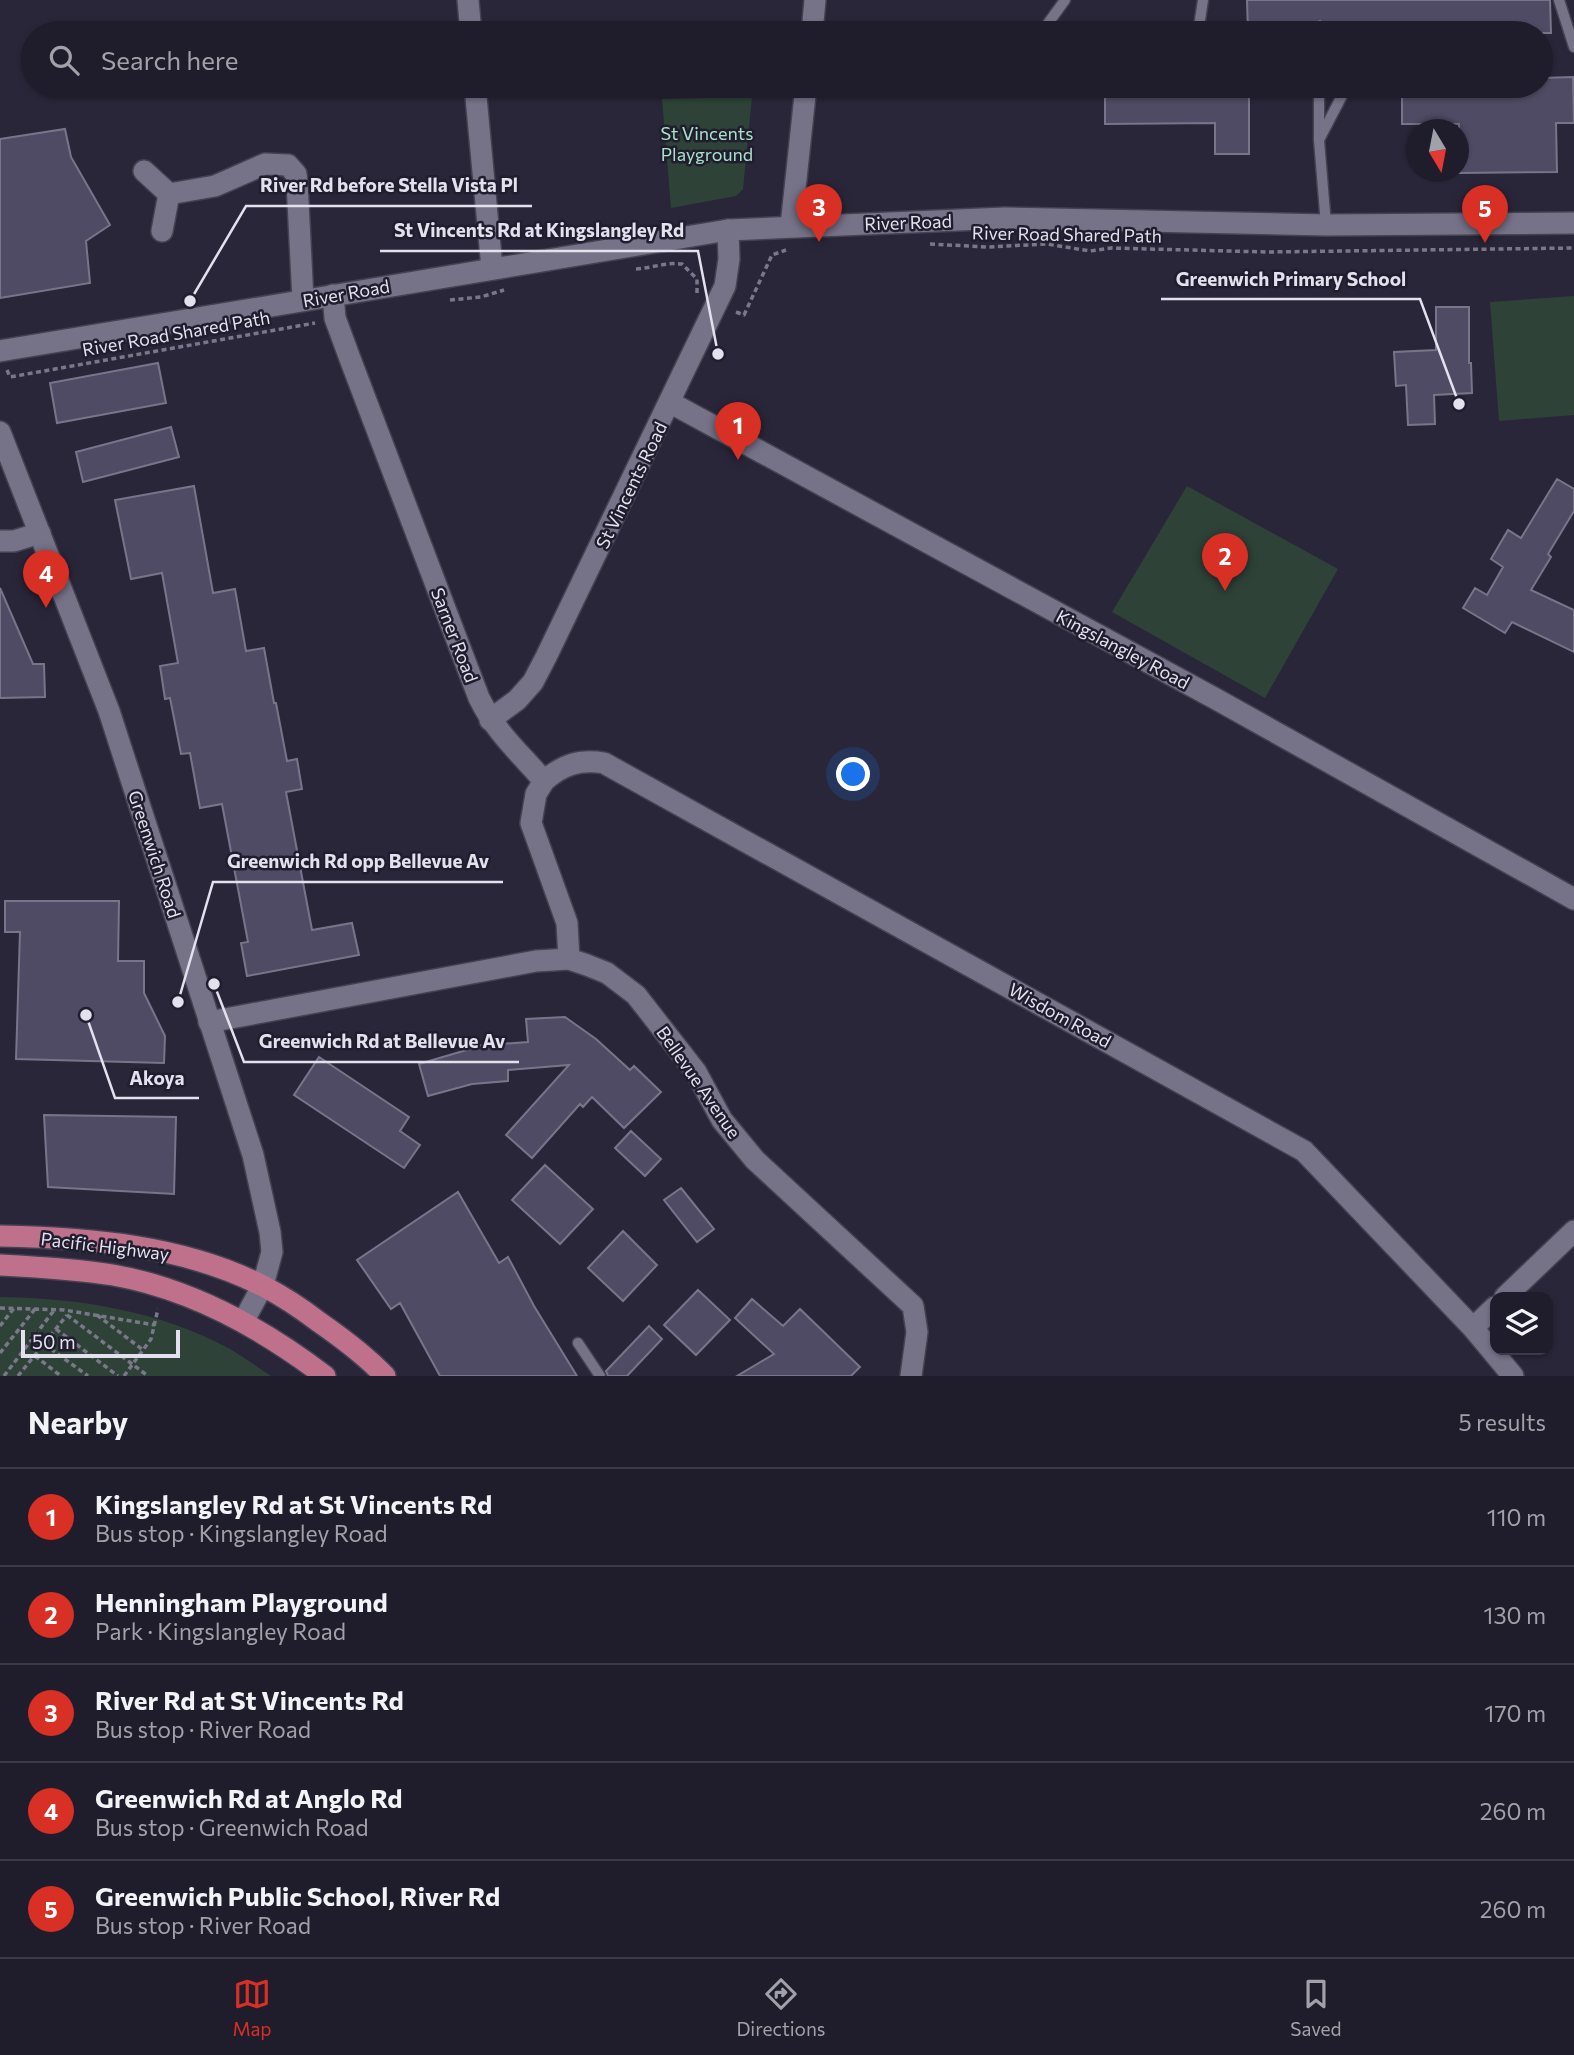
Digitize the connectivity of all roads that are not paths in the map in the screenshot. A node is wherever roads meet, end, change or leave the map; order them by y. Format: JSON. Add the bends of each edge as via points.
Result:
{"nodes":[{"id":1,"x":468,"y":0,"type":"edge"},
{"id":2,"x":815,"y":0,"type":"edge"},
{"id":3,"x":1065,"y":0,"type":"edge"},
{"id":4,"x":1203,"y":0,"type":"edge"},
{"id":5,"x":1559,"y":0,"type":"edge"},
{"id":6,"x":470,"y":21,"type":"edge"},
{"id":7,"x":812,"y":21,"type":"edge"},
{"id":8,"x":1050,"y":21,"type":"edge"},
{"id":9,"x":1200,"y":21,"type":"edge"},
{"id":10,"x":1574,"y":47,"type":"edge"},
{"id":11,"x":476,"y":98,"type":"edge"},
{"id":12,"x":805,"y":98,"type":"edge"},
{"id":13,"x":1319,"y":98,"type":"edge"},
{"id":14,"x":1341,"y":98,"type":"edge"},
{"id":15,"x":1319,"y":141,"type":"junction"},
{"id":16,"x":144,"y":171,"type":"dead end"},
{"id":17,"x":169,"y":194,"type":"junction"},
{"id":18,"x":1574,"y":223,"type":"edge"},
{"id":19,"x":1326,"y":225,"type":"junction"},
{"id":20,"x":791,"y":226,"type":"junction"},
{"id":21,"x":728,"y":230,"type":"junction"},
{"id":22,"x":162,"y":231,"type":"dead end"},
{"id":23,"x":492,"y":268,"type":"junction"},
{"id":24,"x":333,"y":295,"type":"junction"},
{"id":25,"x":303,"y":300,"type":"junction"},
{"id":26,"x":0,"y":351,"type":"edge"},
{"id":27,"x":671,"y":403,"type":"junction"},
{"id":28,"x":0,"y":432,"type":"edge"},
{"id":29,"x":40,"y":533,"type":"junction"},
{"id":30,"x":0,"y":541,"type":"edge"},
{"id":31,"x":490,"y":720,"type":"junction"},
{"id":32,"x":544,"y":781,"type":"junction"},
{"id":33,"x":1574,"y":899,"type":"edge"},
{"id":34,"x":569,"y":960,"type":"junction"},
{"id":35,"x":209,"y":1022,"type":"junction"},
{"id":36,"x":1574,"y":1231,"type":"edge"},
{"id":37,"x":0,"y":1236,"type":"edge"},
{"id":38,"x":0,"y":1265,"type":"edge"},
{"id":39,"x":262,"y":1285,"type":"junction"},
{"id":40,"x":1510,"y":1292,"type":"edge"},
{"id":41,"x":1490,"y":1312,"type":"edge"},
{"id":42,"x":243,"y":1322,"type":"junction"},
{"id":43,"x":1473,"y":1328,"type":"junction"},
{"id":44,"x":578,"y":1343,"type":"dead end"},
{"id":45,"x":325,"y":1376,"type":"edge"},
{"id":46,"x":385,"y":1376,"type":"edge"},
{"id":47,"x":600,"y":1376,"type":"edge"},
{"id":48,"x":911,"y":1376,"type":"edge"},
{"id":49,"x":1513,"y":1376,"type":"edge"}],
"edges":[{"from":1,"to":6,"type":"street"},
{"from":2,"to":7,"type":"street"},
{"from":3,"to":8,"type":"lane"},
{"from":4,"to":9,"type":"lane"},
{"from":5,"to":10,"type":"lane"},
{"from":11,"to":23,"type":"street"},
{"from":12,"to":20,"type":"street"},
{"from":13,"to":15,"type":"lane"},
{"from":14,"to":15,"type":"lane"},
{"from":15,"to":19,"type":"lane"},
{"from":16,"to":17,"type":"street"},
{"from":17,"to":22,"type":"street"},
{"from":17,"to":25,"type":"street","via":[[215,186],[265,164],[288,164],[297,182]]},
{"from":18,"to":19,"type":"street","name":"River Road"},
{"from":19,"to":20,"type":"street","name":"River Road","via":[[1005,218]]},
{"from":20,"to":21,"type":"street","name":"River Road"},
{"from":21,"to":23,"type":"street","name":"River Road"},
{"from":21,"to":27,"type":"street","name":"St Vincents Road","via":[[725,286]]},
{"from":23,"to":24,"type":"street","name":"River Road"},
{"from":24,"to":25,"type":"street","name":"River Road"},
{"from":24,"to":31,"type":"street","name":"Sarner Road","via":[[335,318]]},
{"from":25,"to":26,"type":"street","name":"River Road"},
{"from":27,"to":31,"type":"street","name":"St Vincents Road","via":[[533,682]]},
{"from":27,"to":33,"type":"street","name":"Kingslangley Road"},
{"from":28,"to":29,"type":"street","name":"Greenwich Road"},
{"from":29,"to":30,"type":"street"},
{"from":29,"to":35,"type":"street","name":"Greenwich Road","via":[[108,711]]},
{"from":31,"to":32,"type":"street","name":"Sarner Road"},
{"from":32,"to":34,"type":"street","via":[[536,794],[531,822],[567,923]]},
{"from":32,"to":43,"type":"street","name":"Wisdom Road","via":[[568,764],[604,764],[1304,1151]]},
{"from":34,"to":35,"type":"street","name":"Bellevue Avenue","via":[[536,961]]},
{"from":34,"to":48,"type":"street","name":"Bellevue Avenue","via":[[607,973],[636,995],[696,1072],[722,1120],[755,1160],[913,1306],[917,1332]]},
{"from":35,"to":39,"type":"street","name":"Greenwich Road","via":[[253,1155],[270,1232],[271,1262]]},
{"from":36,"to":40,"type":"street"},
{"from":37,"to":39,"type":"main road","name":"Pacific Highway","via":[[142,1247],[214,1265]]},
{"from":38,"to":42,"type":"main road","name":"Pacific Highway","via":[[137,1280],[191,1297]]},
{"from":39,"to":42,"type":"street","name":"Greenwich Road"},
{"from":39,"to":46,"type":"main road","name":"Pacific Highway","via":[[350,1344]]},
{"from":41,"to":43,"type":"street"},
{"from":42,"to":45,"type":"main road","name":"Pacific Highway"},
{"from":43,"to":49,"type":"street","name":"Wisdom Road"},
{"from":44,"to":47,"type":"lane"}]}
